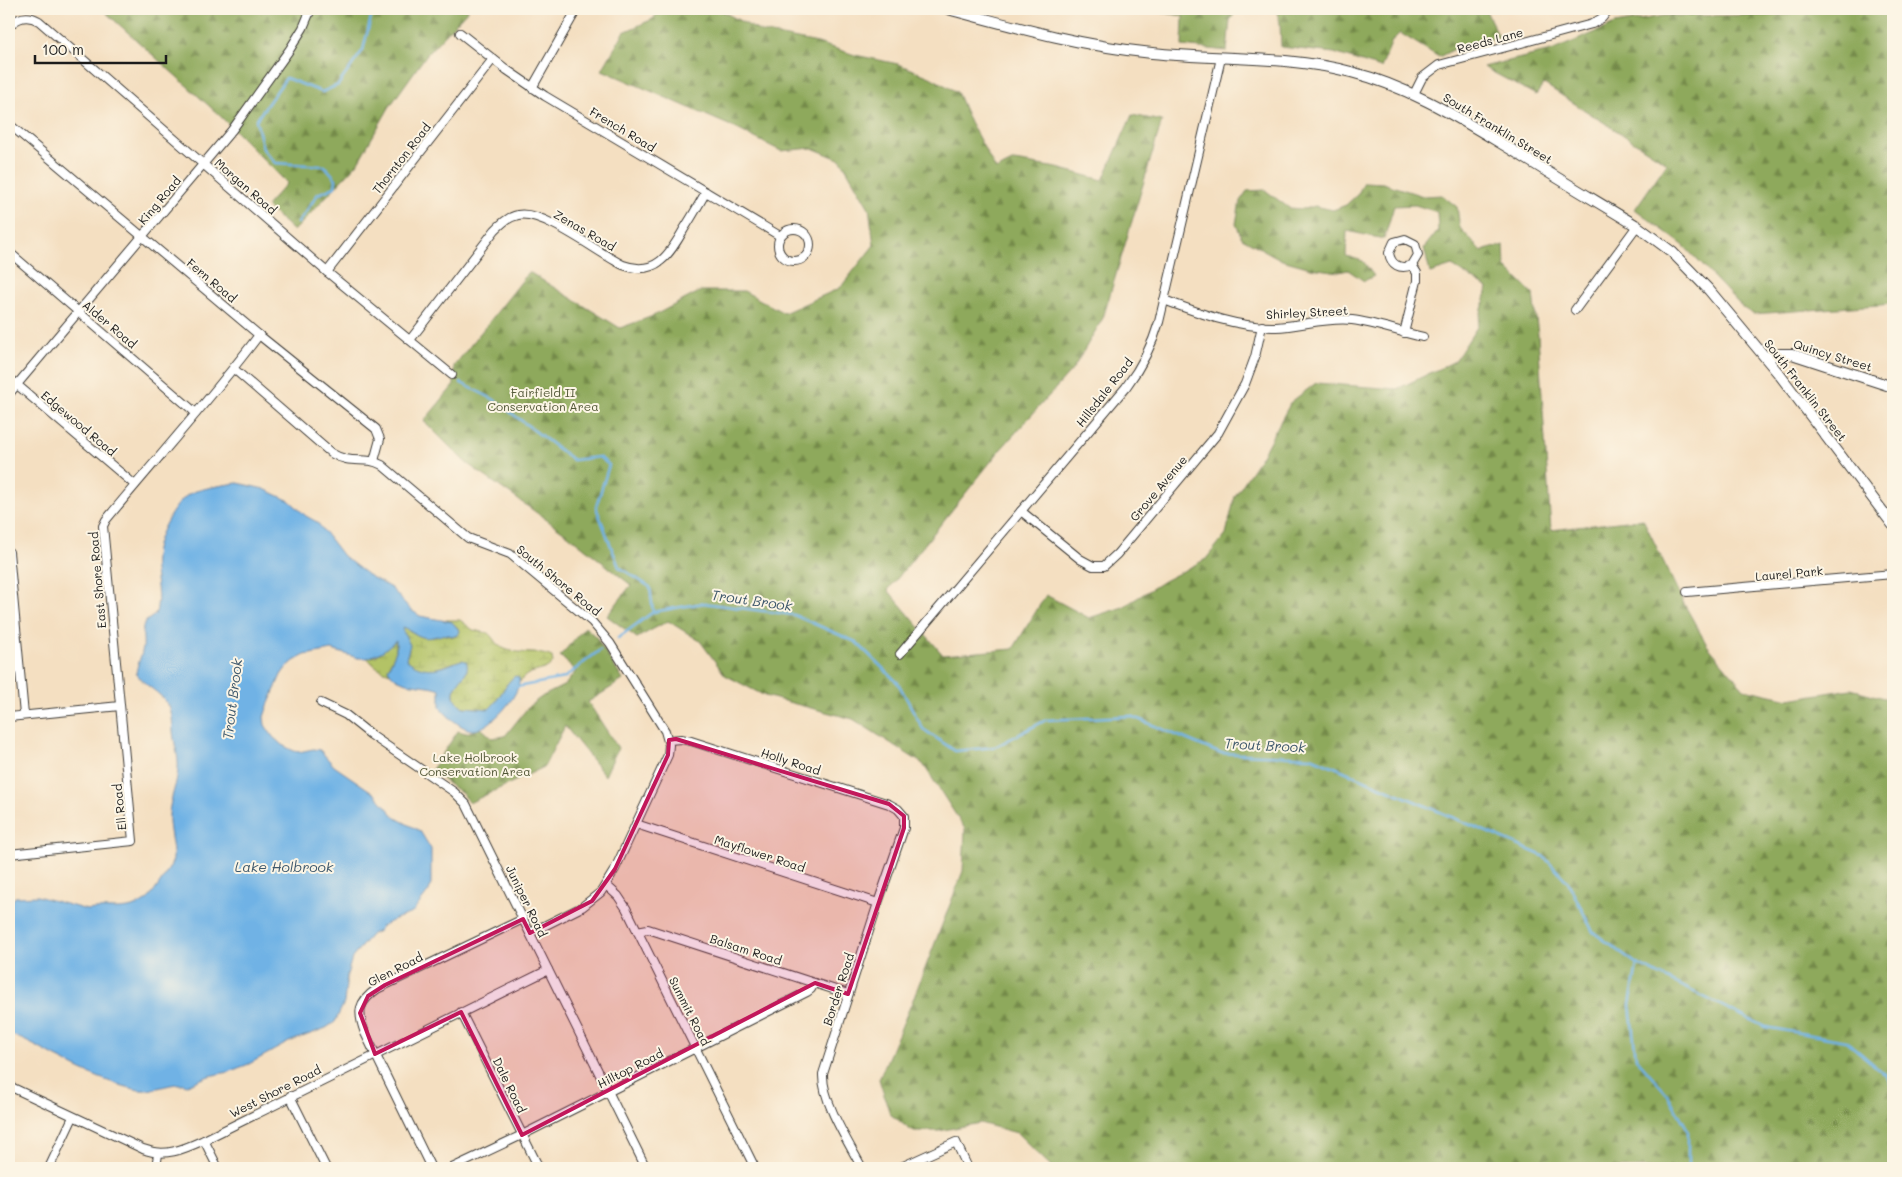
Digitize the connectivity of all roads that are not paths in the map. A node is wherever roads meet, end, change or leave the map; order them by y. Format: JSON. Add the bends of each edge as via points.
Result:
{"nodes":[{"id":1,"x":311,"y":9,"type":"edge"},
{"id":2,"x":577,"y":9,"type":"edge"},
{"id":3,"x":948,"y":9,"type":"edge"},
{"id":4,"x":1609,"y":9,"type":"edge"},
{"id":5,"x":978,"y":13,"type":"edge"},
{"id":6,"x":9,"y":26,"type":"edge"},
{"id":7,"x":460,"y":32,"type":"dead end"},
{"id":8,"x":1221,"y":58,"type":"junction"},
{"id":9,"x":493,"y":59,"type":"junction"},
{"id":10,"x":532,"y":88,"type":"junction"},
{"id":11,"x":1414,"y":94,"type":"junction"},
{"id":12,"x":9,"y":124,"type":"edge"},
{"id":13,"x":204,"y":164,"type":"junction"},
{"id":14,"x":706,"y":192,"type":"junction"},
{"id":15,"x":1637,"y":226,"type":"junction"},
{"id":16,"x":780,"y":236,"type":"junction"},
{"id":17,"x":143,"y":237,"type":"junction"},
{"id":18,"x":9,"y":252,"type":"edge"},
{"id":19,"x":1412,"y":265,"type":"dead end"},
{"id":20,"x":327,"y":272,"type":"junction"},
{"id":21,"x":1164,"y":300,"type":"junction"},
{"id":22,"x":1575,"y":310,"type":"dead end"},
{"id":23,"x":78,"y":311,"type":"junction"},
{"id":24,"x":1262,"y":326,"type":"junction"},
{"id":25,"x":1404,"y":333,"type":"junction"},
{"id":26,"x":260,"y":336,"type":"junction"},
{"id":27,"x":1423,"y":337,"type":"dead end"},
{"id":28,"x":410,"y":340,"type":"junction"},
{"id":29,"x":1766,"y":357,"type":"junction"},
{"id":30,"x":234,"y":369,"type":"junction"},
{"id":31,"x":452,"y":375,"type":"dead end"},
{"id":32,"x":9,"y":378,"type":"edge"},
{"id":33,"x":17,"y":385,"type":"junction"},
{"id":34,"x":1893,"y":387,"type":"edge"},
{"id":35,"x":9,"y":394,"type":"edge"},
{"id":36,"x":196,"y":413,"type":"junction"},
{"id":37,"x":374,"y":461,"type":"junction"},
{"id":38,"x":135,"y":485,"type":"junction"},
{"id":39,"x":1021,"y":510,"type":"junction"},
{"id":40,"x":1893,"y":525,"type":"edge"},
{"id":41,"x":9,"y":552,"type":"edge"},
{"id":42,"x":1893,"y":574,"type":"edge"},
{"id":43,"x":1687,"y":592,"type":"dead end"},
{"id":44,"x":900,"y":654,"type":"dead end"},
{"id":45,"x":321,"y":703,"type":"dead end"},
{"id":46,"x":120,"y":706,"type":"junction"},
{"id":47,"x":24,"y":715,"type":"junction"},
{"id":48,"x":9,"y":717,"type":"edge"},
{"id":49,"x":669,"y":740,"type":"junction"},
{"id":50,"x":902,"y":813,"type":"joint"},
{"id":51,"x":636,"y":824,"type":"junction"},
{"id":52,"x":9,"y":854,"type":"edge"},
{"id":53,"x":606,"y":886,"type":"junction"},
{"id":54,"x":878,"y":904,"type":"junction"},
{"id":55,"x":523,"y":919,"type":"junction"},
{"id":56,"x":637,"y":931,"type":"junction"},
{"id":57,"x":530,"y":933,"type":"junction"},
{"id":58,"x":548,"y":970,"type":"junction"},
{"id":59,"x":814,"y":983,"type":"junction"},
{"id":60,"x":848,"y":994,"type":"junction"},
{"id":61,"x":461,"y":1012,"type":"junction"},
{"id":62,"x":696,"y":1047,"type":"junction"},
{"id":63,"x":375,"y":1054,"type":"junction"},
{"id":64,"x":9,"y":1086,"type":"edge"},
{"id":65,"x":607,"y":1093,"type":"junction"},
{"id":66,"x":290,"y":1096,"type":"junction"},
{"id":67,"x":73,"y":1117,"type":"junction"},
{"id":68,"x":522,"y":1135,"type":"junction"},
{"id":69,"x":204,"y":1140,"type":"junction"},
{"id":70,"x":158,"y":1154,"type":"junction"},
{"id":71,"x":50,"y":1168,"type":"edge"},
{"id":72,"x":156,"y":1168,"type":"edge"},
{"id":73,"x":218,"y":1168,"type":"edge"},
{"id":74,"x":326,"y":1168,"type":"edge"},
{"id":75,"x":431,"y":1168,"type":"edge"},
{"id":76,"x":452,"y":1168,"type":"edge"},
{"id":77,"x":539,"y":1168,"type":"edge"},
{"id":78,"x":646,"y":1168,"type":"edge"},
{"id":79,"x":755,"y":1168,"type":"edge"},
{"id":80,"x":862,"y":1168,"type":"edge"},
{"id":81,"x":899,"y":1168,"type":"edge"},
{"id":82,"x":968,"y":1168,"type":"edge"}],
"edges":[{"from":1,"to":13,"type":"street","name":"King Road","via":[[290,49],[244,116]]},
{"from":2,"to":10,"type":"street"},
{"from":3,"to":5,"type":"main road","name":"South Franklin Street"},
{"from":4,"to":11,"type":"street","name":"Reeds Lane","via":[[1592,24],[1439,65],[1425,74]]},
{"from":5,"to":8,"type":"main road","name":"South Franklin Street","via":[[1049,36],[1105,47]]},
{"from":6,"to":13,"type":"street","name":"Morgan Road","via":[[24,17],[39,21]]},
{"from":7,"to":9,"type":"street","name":"French Road"},
{"from":8,"to":11,"type":"main road","name":"South Franklin Street","via":[[1298,63],[1342,70]]},
{"from":8,"to":21,"type":"street","name":"Hillsdale Road"},
{"from":9,"to":10,"type":"street","name":"French Road"},
{"from":9,"to":20,"type":"street","name":"Thornton Road"},
{"from":10,"to":14,"type":"street","name":"French Road"},
{"from":11,"to":15,"type":"main road","name":"South Franklin Street"},
{"from":12,"to":17,"type":"street","name":"Fern Road"},
{"from":13,"to":17,"type":"street","name":"King Road"},
{"from":13,"to":20,"type":"street","name":"Morgan Road"},
{"from":14,"to":16,"type":"street","name":"French Road"},
{"from":14,"to":28,"type":"street","name":"Zenas Road","via":[[671,251],[660,262],[645,268],[623,264],[538,218],[512,217],[495,230]]},
{"from":15,"to":22,"type":"street"},
{"from":15,"to":29,"type":"main road","name":"South Franklin Street","via":[[1689,268]]},
{"from":16,"to":16,"type":"street","via":[[779,251],[786,259],[801,260],[808,253],[809,238],[802,231],[793,228]]},
{"from":17,"to":23,"type":"street","name":"King Road"},
{"from":17,"to":26,"type":"street","name":"Fern Road"},
{"from":18,"to":23,"type":"street","name":"Alder Road"},
{"from":19,"to":25,"type":"street","via":[[1417,281]]},
{"from":20,"to":28,"type":"street","name":"Morgan Road"},
{"from":21,"to":24,"type":"street","name":"Shirley Street","via":[[1214,316]]},
{"from":21,"to":39,"type":"street","name":"Hillsdale Road","via":[[1150,348],[1135,375]]},
{"from":23,"to":33,"type":"street","name":"King Road"},
{"from":23,"to":36,"type":"street","name":"Alder Road"},
{"from":24,"to":25,"type":"street","name":"Shirley Street","via":[[1350,320]]},
{"from":24,"to":39,"type":"street","name":"Grove Avenue","via":[[1245,384],[1218,433],[1104,566],[1092,566],[1080,559]]},
{"from":25,"to":27,"type":"street","name":"Shirley Street"},
{"from":26,"to":30,"type":"street","name":"East Shore Road"},
{"from":26,"to":37,"type":"street","name":"Fern Road","via":[[376,429],[380,439]]},
{"from":28,"to":31,"type":"street","name":"Morgan Road"},
{"from":29,"to":34,"type":"main road","name":"Quincy Street","via":[[1792,354]]},
{"from":29,"to":40,"type":"main road","name":"South Franklin Street"},
{"from":30,"to":36,"type":"street","name":"East Shore Road"},
{"from":30,"to":37,"type":"street","via":[[331,453],[346,460]]},
{"from":32,"to":33,"type":"street","name":"Edgewood Road"},
{"from":33,"to":35,"type":"street","name":"King Road"},
{"from":33,"to":38,"type":"street","name":"Edgewood Road"},
{"from":36,"to":38,"type":"street","name":"East Shore Road"},
{"from":37,"to":49,"type":"street","name":"South Shore Road","via":[[468,538],[510,554],[592,622],[610,643]]},
{"from":38,"to":46,"type":"street","name":"East Shore Road","via":[[106,520],[103,529]]},
{"from":39,"to":44,"type":"street","name":"Hillsdale Road"},
{"from":41,"to":47,"type":"street"},
{"from":42,"to":43,"type":"street","name":"Laurel Park"},
{"from":45,"to":55,"type":"street","name":"Juniper Road","via":[[346,715],[459,796],[471,813]]},
{"from":46,"to":47,"type":"street"},
{"from":46,"to":52,"type":"street","name":"Ell Road","via":[[133,841]]},
{"from":47,"to":48,"type":"street"},
{"from":49,"to":50,"type":"street","name":"Holly Road","via":[[691,741],[889,804]]},
{"from":49,"to":51,"type":"street","via":[[668,755]]},
{"from":50,"to":54,"type":"street","name":"Border Road","via":[[904,828]]},
{"from":51,"to":53,"type":"street"},
{"from":51,"to":54,"type":"street","name":"Mayflower Road"},
{"from":53,"to":56,"type":"street","name":"Summit Road","via":[[622,901]]},
{"from":53,"to":57,"type":"street","via":[[587,904]]},
{"from":54,"to":60,"type":"street","name":"Border Road"},
{"from":55,"to":57,"type":"street","name":"Juniper Road"},
{"from":55,"to":63,"type":"street","name":"Glen Road","via":[[368,996],[361,1004],[360,1013],[362,1026]]},
{"from":56,"to":59,"type":"street","name":"Balsam Road","via":[[648,929]]},
{"from":56,"to":62,"type":"street","name":"Summit Road"},
{"from":57,"to":58,"type":"street","name":"Juniper Road"},
{"from":58,"to":61,"type":"street","name":"West Shore Road"},
{"from":58,"to":65,"type":"street","name":"Juniper Road"},
{"from":59,"to":60,"type":"street","name":"Balsam Road"},
{"from":59,"to":62,"type":"street","name":"Hilltop Road","via":[[807,992]]},
{"from":60,"to":80,"type":"street","name":"Border Road","via":[[823,1080],[828,1101]]},
{"from":61,"to":63,"type":"street","name":"West Shore Road"},
{"from":61,"to":68,"type":"street","name":"Dale Road"},
{"from":62,"to":65,"type":"street","name":"Hilltop Road"},
{"from":62,"to":79,"type":"street","name":"Summit Road"},
{"from":63,"to":66,"type":"street","name":"West Shore Road"},
{"from":63,"to":75,"type":"street","name":"Glen Road"},
{"from":64,"to":67,"type":"street","name":"West Shore Road"},
{"from":65,"to":68,"type":"street","name":"Hilltop Road"},
{"from":65,"to":78,"type":"street","name":"Juniper Road"},
{"from":66,"to":69,"type":"street","name":"West Shore Road"},
{"from":66,"to":74,"type":"street"},
{"from":67,"to":70,"type":"street","name":"West Shore Road"},
{"from":67,"to":71,"type":"street"},
{"from":68,"to":76,"type":"street","name":"Hilltop Road"},
{"from":68,"to":77,"type":"street","name":"Dale Road"},
{"from":69,"to":70,"type":"street","name":"West Shore Road","via":[[181,1150]]},
{"from":69,"to":73,"type":"street"},
{"from":70,"to":72,"type":"street"},
{"from":81,"to":82,"type":"street","via":[[956,1142]]}]}
